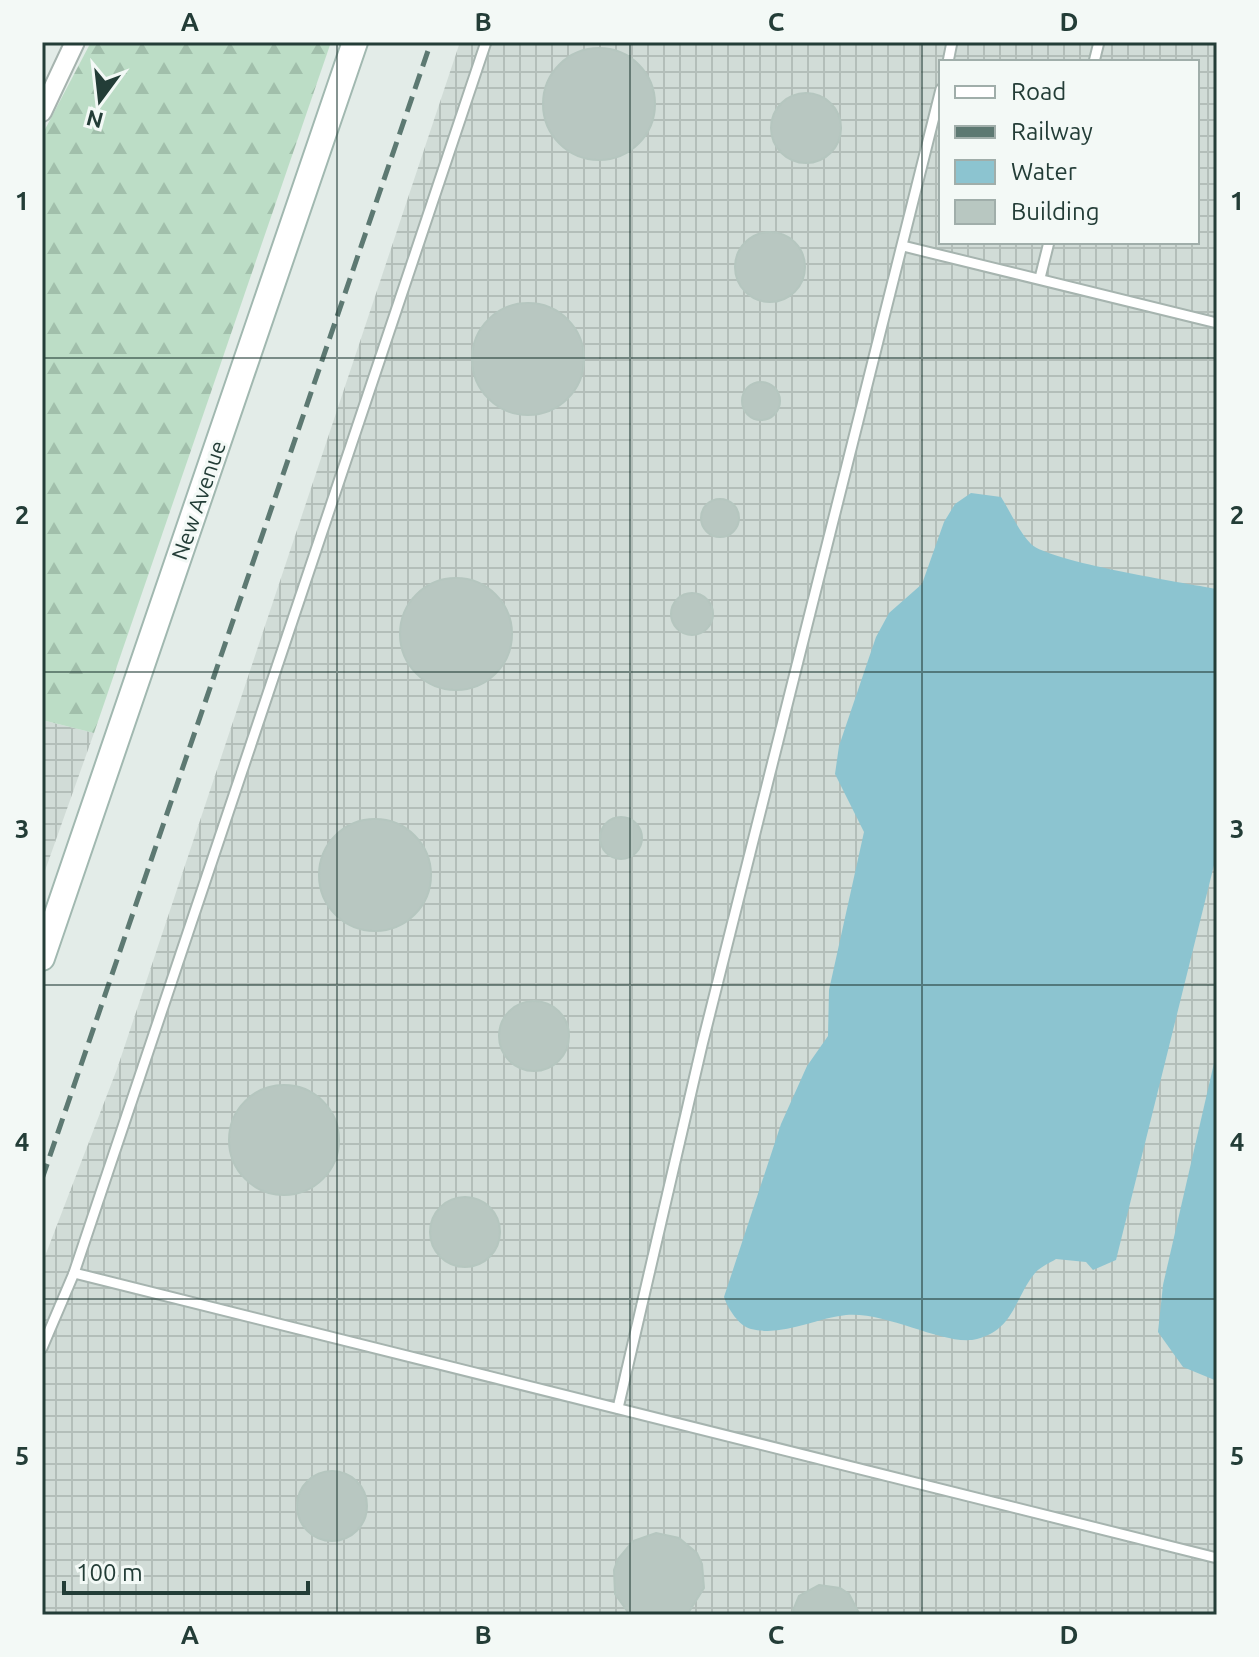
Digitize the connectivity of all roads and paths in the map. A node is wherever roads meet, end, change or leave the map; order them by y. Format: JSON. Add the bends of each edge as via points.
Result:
{"nodes":[{"id":1,"x":75,"y":42,"type":"edge"},
{"id":2,"x":355,"y":42,"type":"edge"},
{"id":3,"x":486,"y":42,"type":"edge"},
{"id":4,"x":939,"y":97,"type":"edge"},
{"id":5,"x":42,"y":112,"type":"edge"},
{"id":6,"x":1048,"y":244,"type":"edge"},
{"id":7,"x":903,"y":246,"type":"junction"},
{"id":8,"x":1040,"y":278,"type":"junction"},
{"id":9,"x":1217,"y":323,"type":"edge"},
{"id":10,"x":42,"y":958,"type":"edge"},
{"id":11,"x":74,"y":1273,"type":"junction"},
{"id":12,"x":42,"y":1348,"type":"edge"},
{"id":13,"x":618,"y":1408,"type":"junction"},
{"id":14,"x":1217,"y":1558,"type":"edge"}],
"edges":[{"from":1,"to":5,"type":"street"},
{"from":2,"to":10,"type":"main road","name":"New Avenue"},
{"from":3,"to":11,"type":"lane"},
{"from":4,"to":7,"type":"lane"},
{"from":6,"to":8,"type":"lane"},
{"from":7,"to":8,"type":"lane"},
{"from":7,"to":13,"type":"lane","via":[[702,1045]]},
{"from":8,"to":9,"type":"lane"},
{"from":11,"to":12,"type":"lane"},
{"from":11,"to":13,"type":"lane"},
{"from":13,"to":14,"type":"lane"}]}
